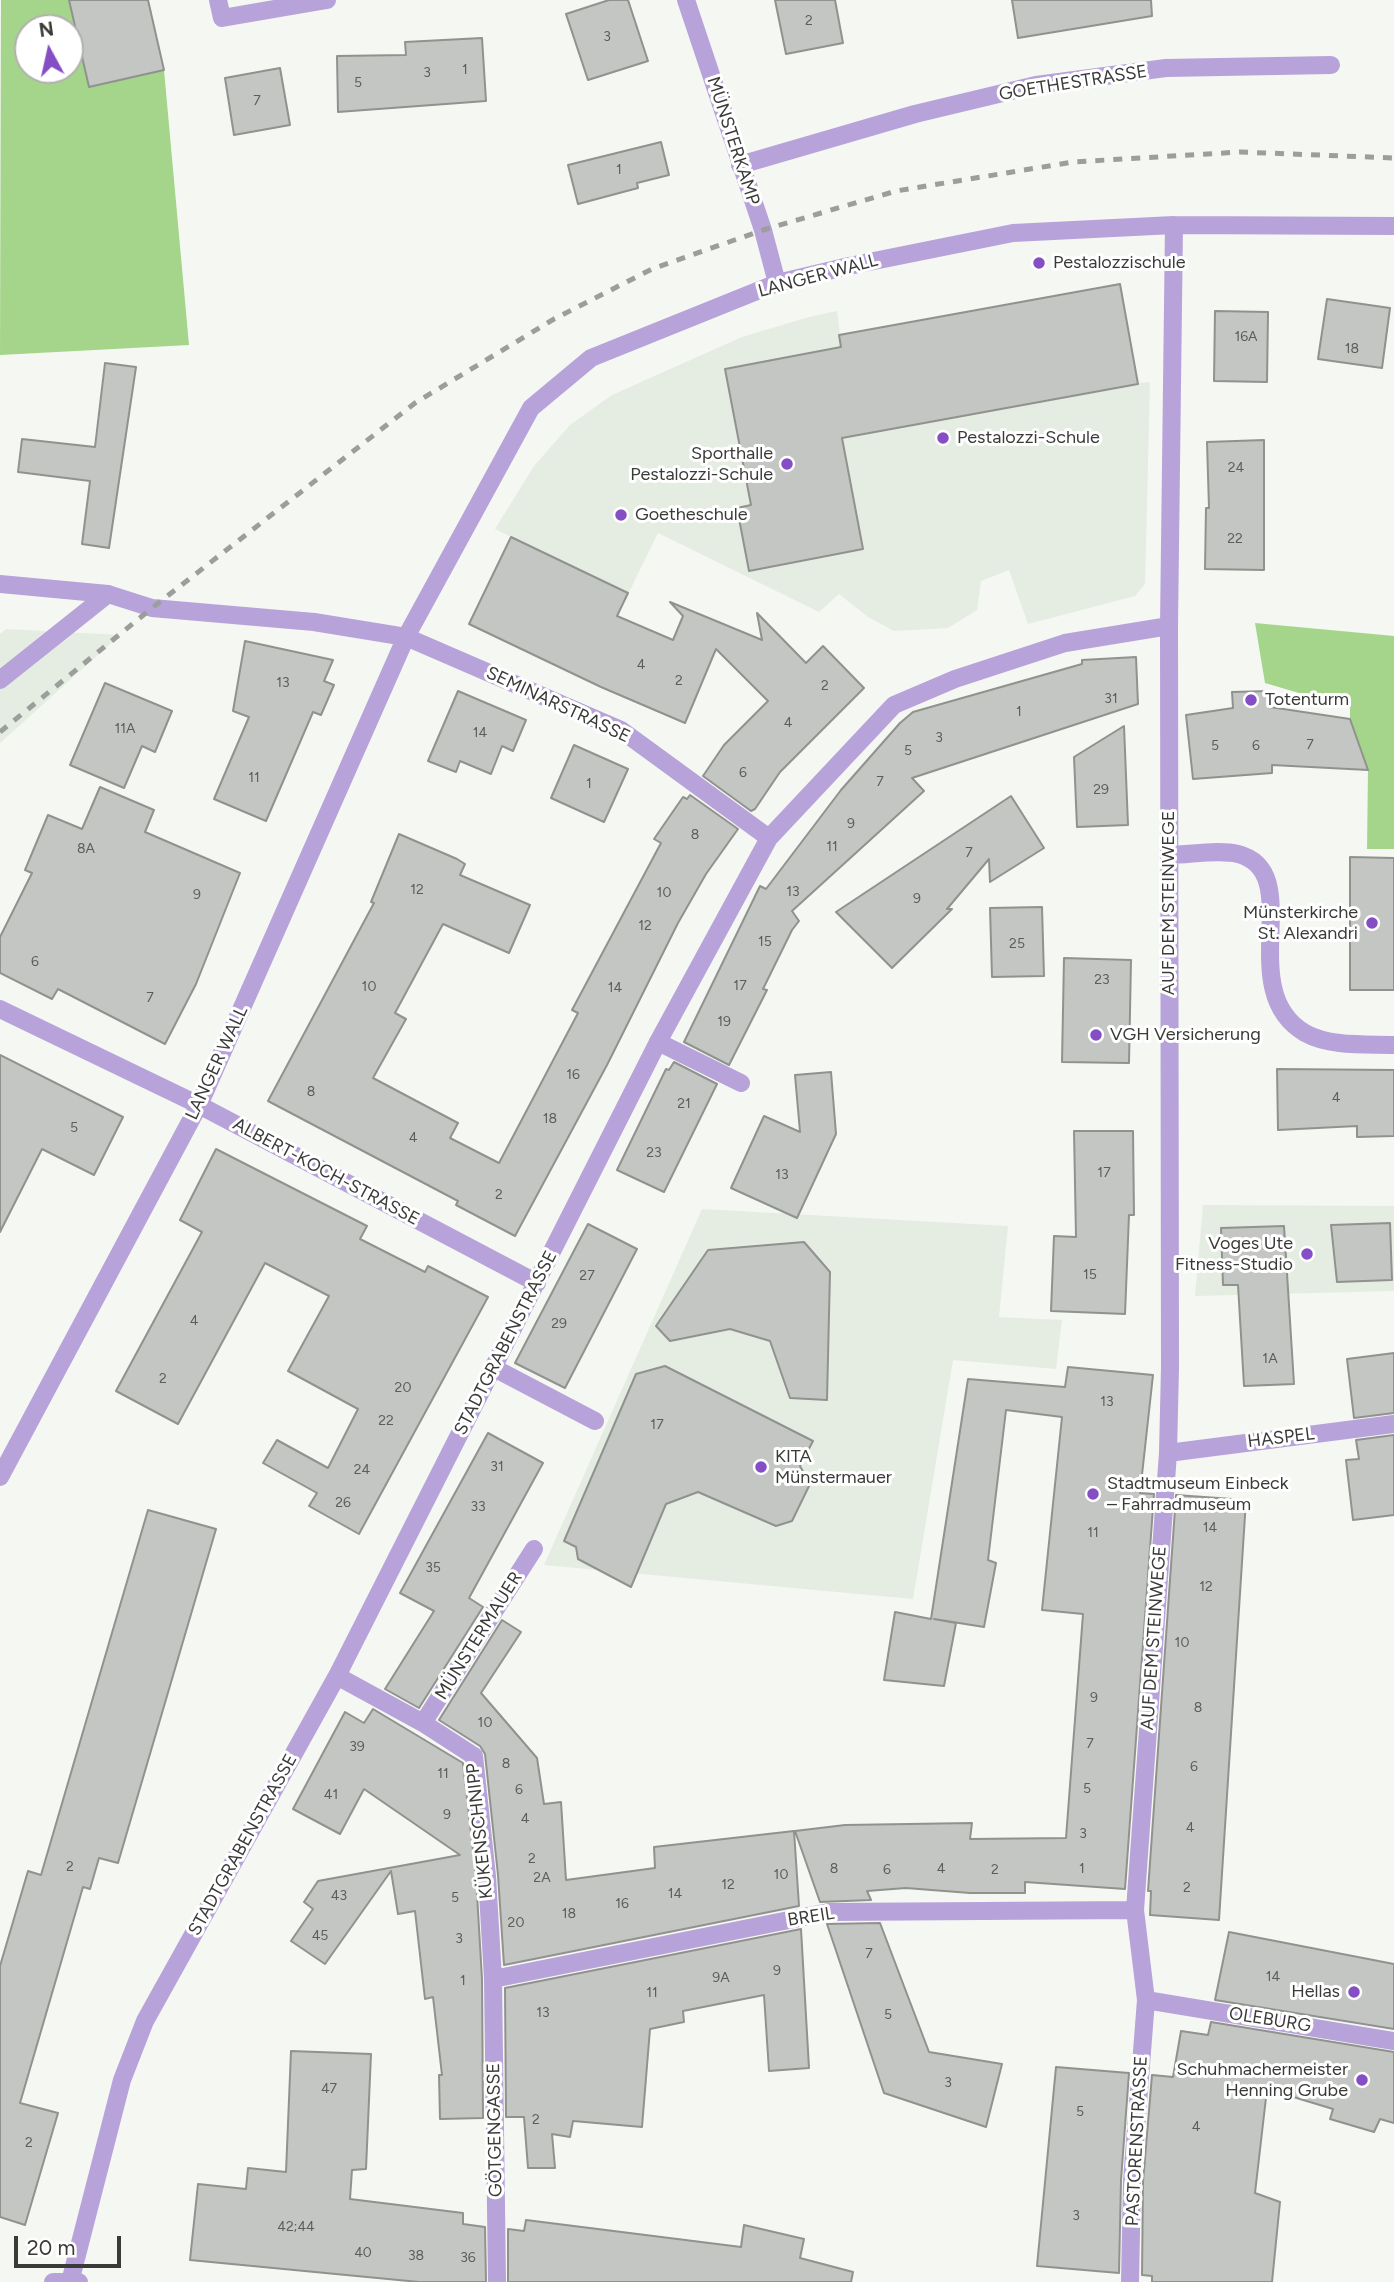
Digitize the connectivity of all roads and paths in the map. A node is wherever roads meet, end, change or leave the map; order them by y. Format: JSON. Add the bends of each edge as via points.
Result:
{"nodes":[{"id":1,"x":218,"y":0,"type":"edge"},
{"id":2,"x":327,"y":0,"type":"edge"},
{"id":3,"x":686,"y":0,"type":"edge"},
{"id":4,"x":1331,"y":65,"type":"dead end"},
{"id":5,"x":740,"y":165,"type":"junction"},
{"id":6,"x":1174,"y":225,"type":"junction"},
{"id":7,"x":1394,"y":226,"type":"edge"},
{"id":8,"x":777,"y":284,"type":"junction"},
{"id":9,"x":0,"y":584,"type":"edge"},
{"id":10,"x":108,"y":594,"type":"junction"},
{"id":11,"x":1169,"y":625,"type":"junction"},
{"id":12,"x":406,"y":637,"type":"junction"},
{"id":13,"x":0,"y":680,"type":"edge"},
{"id":14,"x":769,"y":838,"type":"junction"},
{"id":15,"x":1169,"y":855,"type":"junction"},
{"id":16,"x":0,"y":1009,"type":"edge"},
{"id":17,"x":658,"y":1042,"type":"junction"},
{"id":18,"x":1394,"y":1045,"type":"edge"},
{"id":19,"x":741,"y":1083,"type":"dead end"},
{"id":20,"x":199,"y":1105,"type":"junction"},
{"id":21,"x":537,"y":1283,"type":"junction"},
{"id":22,"x":494,"y":1368,"type":"junction"},
{"id":23,"x":595,"y":1421,"type":"dead end"},
{"id":24,"x":1394,"y":1424,"type":"edge"},
{"id":25,"x":1168,"y":1453,"type":"junction"},
{"id":26,"x":0,"y":1476,"type":"edge"},
{"id":27,"x":534,"y":1549,"type":"dead end"},
{"id":28,"x":337,"y":1676,"type":"junction"},
{"id":29,"x":423,"y":1723,"type":"junction"},
{"id":30,"x":1135,"y":1910,"type":"junction"},
{"id":31,"x":492,"y":1979,"type":"junction"},
{"id":32,"x":1146,"y":2000,"type":"junction"},
{"id":33,"x":1394,"y":2041,"type":"edge"},
{"id":34,"x":53,"y":2282,"type":"edge"},
{"id":35,"x":70,"y":2282,"type":"edge"},
{"id":36,"x":79,"y":2282,"type":"edge"},
{"id":37,"x":497,"y":2282,"type":"edge"},
{"id":38,"x":1130,"y":2282,"type":"edge"}],
"edges":[{"from":1,"to":2,"type":"street","via":[[222,18]]},
{"from":3,"to":5,"type":"street","name":"MÜNSTERKAMP"},
{"from":4,"to":5,"type":"street","name":"GOETHESTRASSE","via":[[1166,68],[1036,85],[915,114]]},
{"from":5,"to":8,"type":"street","name":"MÜNSTERKAMP"},
{"from":6,"to":7,"type":"street","name":"LANGER WALL"},
{"from":6,"to":8,"type":"street","name":"LANGER WALL","via":[[1013,233]]},
{"from":6,"to":11,"type":"street","name":"AUF DEM STEINWEGE"},
{"from":8,"to":12,"type":"street","name":"LANGER WALL","via":[[592,358],[531,408]]},
{"from":9,"to":10,"type":"street"},
{"from":10,"to":12,"type":"street","via":[[152,608],[314,622]]},
{"from":10,"to":13,"type":"street"},
{"from":11,"to":14,"type":"street","name":"STADTGRABENSTRASSE","via":[[1065,643],[955,679],[894,705]]},
{"from":11,"to":15,"type":"street","name":"AUF DEM STEINWEGE"},
{"from":12,"to":14,"type":"street","name":"SEMINARSTRASSE","via":[[621,730]]},
{"from":12,"to":20,"type":"street","name":"LANGER WALL"},
{"from":14,"to":17,"type":"street","name":"STADTGRABENSTRASSE"},
{"from":15,"to":18,"type":"street","via":[[1238,854],[1260,865],[1271,886],[1270,982],[1280,1011],[1306,1033],[1339,1043]]},
{"from":15,"to":25,"type":"street","name":"AUF DEM STEINWEGE"},
{"from":16,"to":20,"type":"street","name":"ALBERT-KOCH-STRASSE"},
{"from":17,"to":19,"type":"street"},
{"from":17,"to":21,"type":"street","name":"STADTGRABENSTRASSE"},
{"from":20,"to":21,"type":"street","name":"ALBERT-KOCH-STRASSE"},
{"from":20,"to":26,"type":"street","name":"LANGER WALL"},
{"from":21,"to":22,"type":"street","name":"STADTGRABENSTRASSE"},
{"from":22,"to":23,"type":"street"},
{"from":22,"to":28,"type":"street","name":"STADTGRABENSTRASSE"},
{"from":24,"to":25,"type":"street","name":"HASPEL"},
{"from":25,"to":30,"type":"street","name":"AUF DEM STEINWEGE"},
{"from":27,"to":29,"type":"street","name":"MÜNSTERMAUER"},
{"from":28,"to":29,"type":"street","name":"KÜKENSCHNIPP"},
{"from":28,"to":35,"type":"street","name":"STADTGRABENSTRASSE","via":[[145,2021],[122,2080]]},
{"from":29,"to":31,"type":"street","name":"KÜKENSCHNIPP","via":[[474,1756]]},
{"from":30,"to":31,"type":"street","name":"BREIL","via":[[828,1912]]},
{"from":30,"to":32,"type":"street","name":"AUF DEM STEINWEGE"},
{"from":31,"to":37,"type":"street","name":"GÖTGENGASSE"},
{"from":32,"to":33,"type":"street","name":"OLEBURG"},
{"from":32,"to":38,"type":"street","name":"PASTORENSTRASSE","via":[[1132,2181]]},
{"from":34,"to":35,"type":"street"},
{"from":35,"to":36,"type":"street"}]}
